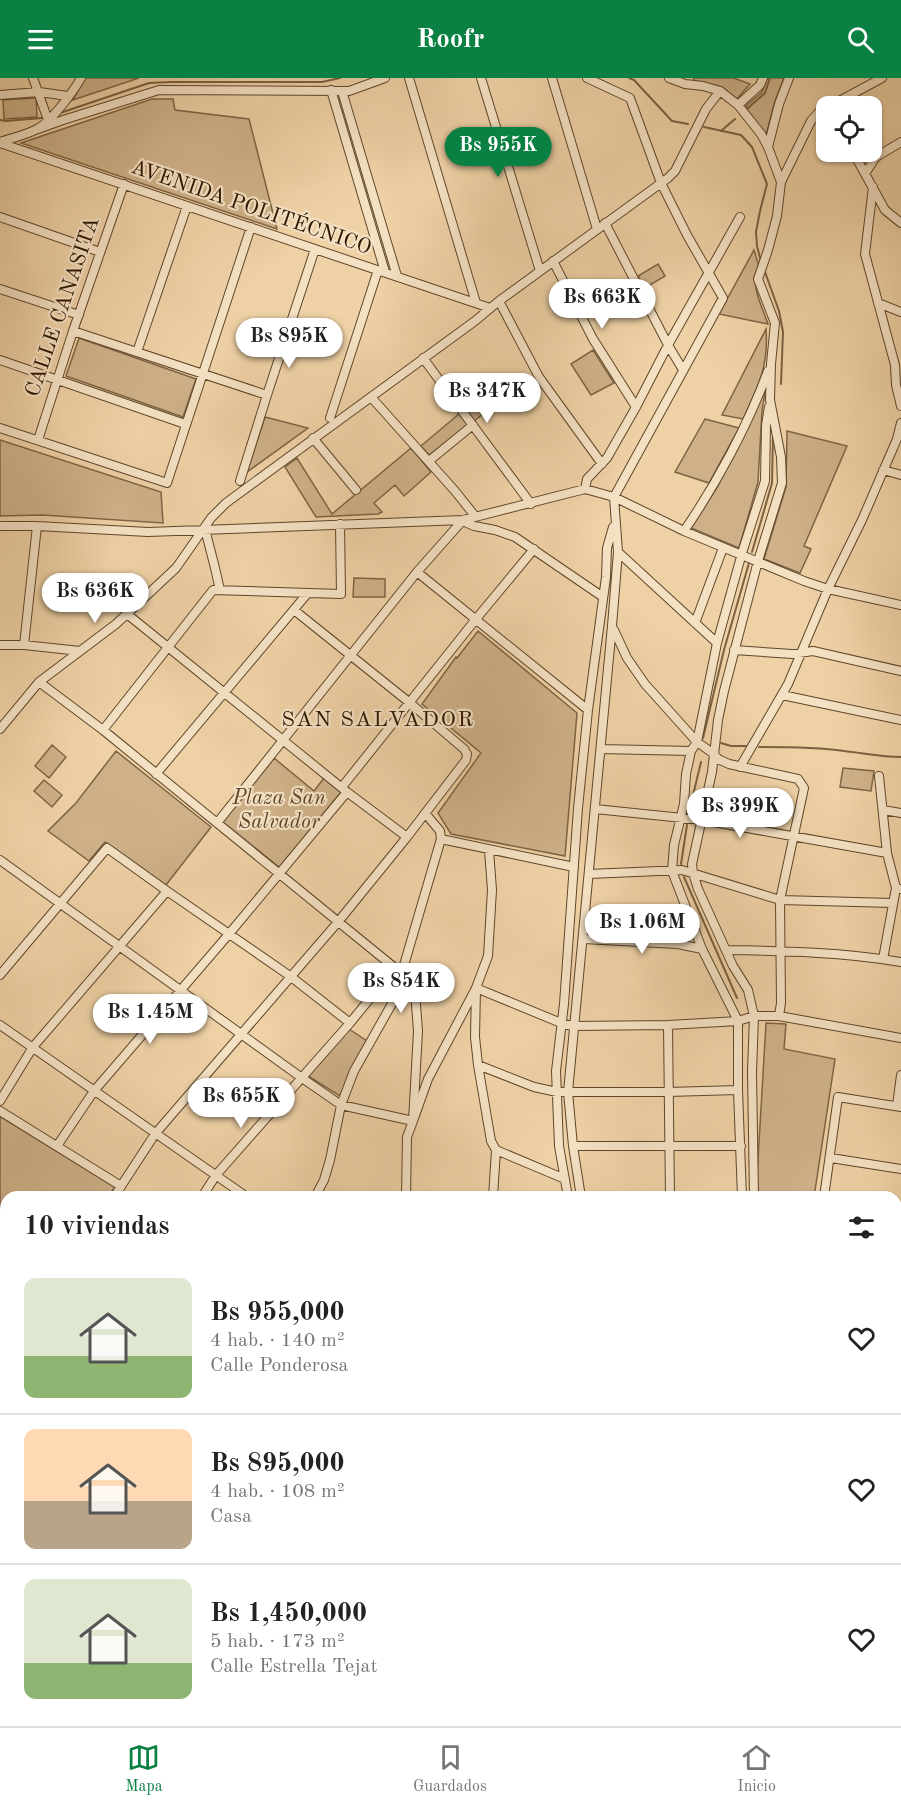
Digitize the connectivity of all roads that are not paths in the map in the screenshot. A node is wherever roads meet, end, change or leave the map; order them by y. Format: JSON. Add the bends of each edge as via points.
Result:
{"nodes":[{"id":1,"x":33,"y":78,"type":"edge"},
{"id":2,"x":81,"y":78,"type":"edge"},
{"id":3,"x":385,"y":78,"type":"edge"},
{"id":4,"x":409,"y":78,"type":"edge"},
{"id":5,"x":480,"y":78,"type":"edge"},
{"id":6,"x":552,"y":78,"type":"edge"},
{"id":7,"x":587,"y":78,"type":"edge"},
{"id":8,"x":669,"y":78,"type":"edge"},
{"id":9,"x":763,"y":78,"type":"edge"},
{"id":10,"x":789,"y":78,"type":"edge"},
{"id":11,"x":882,"y":78,"type":"edge"},
{"id":12,"x":686,"y":81,"type":"edge"},
{"id":13,"x":331,"y":90,"type":"junction"},
{"id":14,"x":342,"y":91,"type":"junction"},
{"id":15,"x":720,"y":91,"type":"junction"},
{"id":16,"x":39,"y":92,"type":"junction"},
{"id":17,"x":0,"y":95,"type":"edge"},
{"id":18,"x":68,"y":96,"type":"junction"},
{"id":19,"x":850,"y":96,"type":"edge"},
{"id":20,"x":738,"y":105,"type":"junction"},
{"id":21,"x":816,"y":115,"type":"edge"},
{"id":22,"x":48,"y":120,"type":"junction"},
{"id":23,"x":38,"y":129,"type":"junction"},
{"id":24,"x":901,"y":142,"type":"edge"},
{"id":25,"x":0,"y":143,"type":"edge"},
{"id":26,"x":768,"y":147,"type":"junction"},
{"id":27,"x":860,"y":162,"type":"edge"},
{"id":28,"x":866,"y":172,"type":"junction"},
{"id":29,"x":781,"y":182,"type":"junction"},
{"id":30,"x":661,"y":183,"type":"junction"},
{"id":31,"x":124,"y":184,"type":"junction"},
{"id":32,"x":873,"y":187,"type":"junction"},
{"id":33,"x":187,"y":206,"type":"junction"},
{"id":34,"x":0,"y":217,"type":"edge"},
{"id":35,"x":740,"y":217,"type":"dead end"},
{"id":36,"x":901,"y":222,"type":"edge"},
{"id":37,"x":605,"y":223,"type":"junction"},
{"id":38,"x":251,"y":227,"type":"junction"},
{"id":39,"x":597,"y":229,"type":"junction"},
{"id":40,"x":315,"y":249,"type":"junction"},
{"id":41,"x":100,"y":252,"type":"junction"},
{"id":42,"x":553,"y":261,"type":"junction"},
{"id":43,"x":381,"y":271,"type":"junction"},
{"id":44,"x":540,"y":271,"type":"junction"},
{"id":45,"x":708,"y":275,"type":"junction"},
{"id":46,"x":397,"y":276,"type":"junction"},
{"id":47,"x":0,"y":288,"type":"edge"},
{"id":48,"x":499,"y":301,"type":"junction"},
{"id":49,"x":476,"y":303,"type":"junction"},
{"id":50,"x":878,"y":303,"type":"junction"},
{"id":51,"x":490,"y":308,"type":"junction"},
{"id":52,"x":901,"y":312,"type":"edge"},
{"id":53,"x":78,"y":315,"type":"junction"},
{"id":54,"x":73,"y":330,"type":"junction"},
{"id":55,"x":668,"y":345,"type":"junction"},
{"id":56,"x":137,"y":352,"type":"junction"},
{"id":57,"x":423,"y":358,"type":"junction"},
{"id":58,"x":0,"y":360,"type":"edge"},
{"id":59,"x":771,"y":364,"type":"junction"},
{"id":60,"x":898,"y":366,"type":"edge"},
{"id":61,"x":683,"y":370,"type":"junction"},
{"id":62,"x":202,"y":374,"type":"junction"},
{"id":63,"x":57,"y":380,"type":"junction"},
{"id":64,"x":267,"y":395,"type":"junction"},
{"id":65,"x":371,"y":397,"type":"junction"},
{"id":66,"x":770,"y":400,"type":"junction"},
{"id":67,"x":901,"y":406,"type":"edge"},
{"id":68,"x":636,"y":407,"type":"junction"},
{"id":69,"x":330,"y":418,"type":"dead end"},
{"id":70,"x":901,"y":423,"type":"edge"},
{"id":71,"x":185,"y":424,"type":"junction"},
{"id":72,"x":473,"y":425,"type":"junction"},
{"id":73,"x":0,"y":428,"type":"edge"},
{"id":74,"x":314,"y":438,"type":"junction"},
{"id":75,"x":38,"y":440,"type":"junction"},
{"id":76,"x":429,"y":461,"type":"junction"},
{"id":77,"x":602,"y":464,"type":"junction"},
{"id":78,"x":883,"y":470,"type":"junction"},
{"id":79,"x":901,"y":476,"type":"edge"},
{"id":80,"x":240,"y":481,"type":"dead end"},
{"id":81,"x":585,"y":489,"type":"junction"},
{"id":82,"x":356,"y":490,"type":"dead end"},
{"id":83,"x":614,"y":497,"type":"junction"},
{"id":84,"x":531,"y":504,"type":"junction"},
{"id":85,"x":475,"y":516,"type":"junction"},
{"id":86,"x":463,"y":520,"type":"junction"},
{"id":87,"x":615,"y":523,"type":"junction"},
{"id":88,"x":340,"y":524,"type":"junction"},
{"id":89,"x":0,"y":526,"type":"edge"},
{"id":90,"x":37,"y":526,"type":"junction"},
{"id":91,"x":204,"y":529,"type":"junction"},
{"id":92,"x":684,"y":531,"type":"junction"},
{"id":93,"x":723,"y":548,"type":"junction"},
{"id":94,"x":534,"y":549,"type":"junction"},
{"id":95,"x":618,"y":552,"type":"junction"},
{"id":96,"x":742,"y":554,"type":"junction"},
{"id":97,"x":758,"y":561,"type":"junction"},
{"id":98,"x":417,"y":572,"type":"junction"},
{"id":99,"x":828,"y":589,"type":"junction"},
{"id":100,"x":220,"y":590,"type":"junction"},
{"id":101,"x":307,"y":594,"type":"junction"},
{"id":102,"x":603,"y":597,"type":"junction"},
{"id":103,"x":901,"y":605,"type":"edge"},
{"id":104,"x":294,"y":610,"type":"junction"},
{"id":105,"x":127,"y":614,"type":"junction"},
{"id":106,"x":476,"y":619,"type":"junction"},
{"id":107,"x":695,"y":623,"type":"junction"},
{"id":108,"x":612,"y":626,"type":"junction"},
{"id":109,"x":717,"y":643,"type":"junction"},
{"id":110,"x":0,"y":645,"type":"edge"},
{"id":111,"x":24,"y":645,"type":"junction"},
{"id":112,"x":167,"y":647,"type":"junction"},
{"id":113,"x":734,"y":650,"type":"junction"},
{"id":114,"x":80,"y":651,"type":"junction"},
{"id":115,"x":802,"y":652,"type":"junction"},
{"id":116,"x":350,"y":656,"type":"junction"},
{"id":117,"x":901,"y":671,"type":"edge"},
{"id":118,"x":39,"y":682,"type":"junction"},
{"id":119,"x":225,"y":694,"type":"junction"},
{"id":120,"x":782,"y":695,"type":"junction"},
{"id":121,"x":410,"y":703,"type":"junction"},
{"id":122,"x":588,"y":710,"type":"junction"},
{"id":123,"x":901,"y":720,"type":"edge"},
{"id":124,"x":0,"y":728,"type":"edge"},
{"id":125,"x":103,"y":730,"type":"junction"},
{"id":126,"x":283,"y":740,"type":"junction"},
{"id":127,"x":697,"y":742,"type":"junction"},
{"id":128,"x":601,"y":750,"type":"junction"},
{"id":129,"x":691,"y":751,"type":"junction"},
{"id":130,"x":714,"y":754,"type":"junction"},
{"id":131,"x":740,"y":766,"type":"junction"},
{"id":132,"x":156,"y":774,"type":"junction"},
{"id":133,"x":879,"y":776,"type":"dead end"},
{"id":134,"x":344,"y":790,"type":"junction"},
{"id":135,"x":595,"y":809,"type":"junction"},
{"id":136,"x":883,"y":810,"type":"junction"},
{"id":137,"x":426,"y":813,"type":"junction"},
{"id":138,"x":901,"y":813,"type":"edge"},
{"id":139,"x":681,"y":816,"type":"junction"},
{"id":140,"x":702,"y":819,"type":"junction"},
{"id":141,"x":217,"y":823,"type":"junction"},
{"id":142,"x":794,"y":836,"type":"junction"},
{"id":143,"x":406,"y":837,"type":"junction"},
{"id":144,"x":441,"y":840,"type":"junction"},
{"id":145,"x":489,"y":850,"type":"junction"},
{"id":146,"x":887,"y":853,"type":"junction"},
{"id":147,"x":0,"y":860,"type":"edge"},
{"id":148,"x":574,"y":867,"type":"junction"},
{"id":149,"x":672,"y":871,"type":"junction"},
{"id":150,"x":280,"y":873,"type":"junction"},
{"id":151,"x":693,"y":873,"type":"junction"},
{"id":152,"x":589,"y":874,"type":"junction"},
{"id":153,"x":898,"y":888,"type":"edge"},
{"id":154,"x":166,"y":891,"type":"junction"},
{"id":155,"x":780,"y":900,"type":"junction"},
{"id":156,"x":893,"y":903,"type":"junction"},
{"id":157,"x":59,"y":904,"type":"junction"},
{"id":158,"x":338,"y":921,"type":"junction"},
{"id":159,"x":229,"y":934,"type":"junction"},
{"id":160,"x":584,"y":939,"type":"junction"},
{"id":161,"x":119,"y":946,"type":"junction"},
{"id":162,"x":702,"y":949,"type":"junction"},
{"id":163,"x":726,"y":950,"type":"junction"},
{"id":164,"x":780,"y":951,"type":"junction"},
{"id":165,"x":883,"y":959,"type":"junction"},
{"id":166,"x":901,"y":962,"type":"edge"},
{"id":167,"x":401,"y":972,"type":"junction"},
{"id":168,"x":0,"y":975,"type":"edge"},
{"id":169,"x":290,"y":976,"type":"junction"},
{"id":170,"x":476,"y":988,"type":"junction"},
{"id":171,"x":181,"y":990,"type":"junction"},
{"id":172,"x":754,"y":1016,"type":"junction"},
{"id":173,"x":778,"y":1016,"type":"junction"},
{"id":174,"x":738,"y":1021,"type":"junction"},
{"id":175,"x":350,"y":1023,"type":"junction"},
{"id":176,"x":561,"y":1023,"type":"junction"},
{"id":177,"x":0,"y":1025,"type":"edge"},
{"id":178,"x":668,"y":1025,"type":"junction"},
{"id":179,"x":573,"y":1026,"type":"junction"},
{"id":180,"x":242,"y":1034,"type":"junction"},
{"id":181,"x":901,"y":1038,"type":"edge"},
{"id":182,"x":33,"y":1047,"type":"junction"},
{"id":183,"x":478,"y":1065,"type":"junction"},
{"id":184,"x":901,"y":1075,"type":"edge"},
{"id":185,"x":302,"y":1078,"type":"junction"},
{"id":186,"x":94,"y":1090,"type":"junction"},
{"id":187,"x":738,"y":1090,"type":"junction"},
{"id":188,"x":557,"y":1092,"type":"junction"},
{"id":189,"x":568,"y":1092,"type":"junction"},
{"id":190,"x":668,"y":1092,"type":"junction"},
{"id":191,"x":0,"y":1101,"type":"edge"},
{"id":192,"x":341,"y":1105,"type":"junction"},
{"id":193,"x":899,"y":1106,"type":"edge"},
{"id":194,"x":0,"y":1111,"type":"edge"},
{"id":195,"x":413,"y":1121,"type":"junction"},
{"id":196,"x":155,"y":1134,"type":"junction"},
{"id":197,"x":57,"y":1146,"type":"junction"},
{"id":198,"x":573,"y":1146,"type":"junction"},
{"id":199,"x":669,"y":1146,"type":"junction"},
{"id":200,"x":741,"y":1146,"type":"junction"},
{"id":201,"x":496,"y":1150,"type":"junction"},
{"id":202,"x":831,"y":1158,"type":"junction"},
{"id":203,"x":901,"y":1169,"type":"edge"},
{"id":204,"x":216,"y":1175,"type":"junction"},
{"id":205,"x":565,"y":1179,"type":"junction"},
{"id":206,"x":122,"y":1186,"type":"junction"},
{"id":207,"x":118,"y":1191,"type":"edge"},
{"id":208,"x":206,"y":1191,"type":"edge"},
{"id":209,"x":239,"y":1191,"type":"edge"},
{"id":210,"x":318,"y":1191,"type":"edge"},
{"id":211,"x":406,"y":1191,"type":"edge"},
{"id":212,"x":493,"y":1191,"type":"edge"},
{"id":213,"x":567,"y":1191,"type":"edge"},
{"id":214,"x":580,"y":1191,"type":"edge"},
{"id":215,"x":670,"y":1191,"type":"edge"},
{"id":216,"x":742,"y":1191,"type":"edge"},
{"id":217,"x":756,"y":1191,"type":"edge"},
{"id":218,"x":825,"y":1191,"type":"edge"}],
"edges":[{"from":1,"to":16,"type":"street"},
{"from":2,"to":18,"type":"street"},
{"from":3,"to":14,"type":"street"},
{"from":4,"to":49,"type":"street"},
{"from":5,"to":44,"type":"street"},
{"from":6,"to":39,"type":"street"},
{"from":7,"to":30,"type":"street","via":[[630,98]]},
{"from":8,"to":12,"type":"street"},
{"from":9,"to":20,"type":"street"},
{"from":10,"to":26,"type":"street"},
{"from":11,"to":19,"type":"street"},
{"from":12,"to":15,"type":"street"},
{"from":13,"to":14,"type":"street"},
{"from":13,"to":23,"type":"street","via":[[159,90]]},
{"from":13,"to":43,"type":"street"},
{"from":14,"to":46,"type":"street"},
{"from":15,"to":20,"type":"street"},
{"from":15,"to":30,"type":"street","via":[[675,171]]},
{"from":16,"to":17,"type":"street"},
{"from":16,"to":18,"type":"street"},
{"from":16,"to":22,"type":"street"},
{"from":18,"to":22,"type":"street"},
{"from":20,"to":26,"type":"street"},
{"from":21,"to":29,"type":"street"},
{"from":22,"to":23,"type":"street"},
{"from":23,"to":25,"type":"street"},
{"from":24,"to":28,"type":"street","via":[[876,157]]},
{"from":25,"to":31,"type":"street","name":"AVENIDA POLITÉCNICO"},
{"from":26,"to":29,"type":"street"},
{"from":27,"to":28,"type":"street"},
{"from":28,"to":32,"type":"street"},
{"from":29,"to":59,"type":"street","via":[[777,216],[758,279],[775,323]]},
{"from":30,"to":37,"type":"street"},
{"from":30,"to":45,"type":"street"},
{"from":31,"to":33,"type":"street","name":"AVENIDA POLITÉCNICO"},
{"from":31,"to":41,"type":"street","name":"CALLE CANASITA"},
{"from":32,"to":36,"type":"street","via":[[885,210]]},
{"from":32,"to":50,"type":"street","via":[[865,254]]},
{"from":33,"to":38,"type":"street","name":"AVENIDA POLITÉCNICO"},
{"from":33,"to":56,"type":"street"},
{"from":34,"to":41,"type":"street"},
{"from":35,"to":45,"type":"street"},
{"from":37,"to":39,"type":"street"},
{"from":37,"to":55,"type":"street"},
{"from":38,"to":40,"type":"street","name":"AVENIDA POLITÉCNICO"},
{"from":38,"to":62,"type":"street"},
{"from":39,"to":42,"type":"street"},
{"from":40,"to":43,"type":"street","name":"AVENIDA POLITÉCNICO"},
{"from":40,"to":64,"type":"street"},
{"from":41,"to":53,"type":"street","name":"CALLE CANASITA"},
{"from":42,"to":44,"type":"street"},
{"from":42,"to":68,"type":"street","via":[[593,339]]},
{"from":43,"to":46,"type":"street","name":"AVENIDA POLITÉCNICO"},
{"from":43,"to":69,"type":"street"},
{"from":44,"to":48,"type":"street"},
{"from":45,"to":55,"type":"street"},
{"from":45,"to":61,"type":"street","via":[[723,298]]},
{"from":46,"to":49,"type":"street","name":"AVENIDA POLITÉCNICO"},
{"from":47,"to":53,"type":"street"},
{"from":48,"to":51,"type":"street"},
{"from":48,"to":77,"type":"street","via":[[539,377]]},
{"from":49,"to":51,"type":"street","name":"AVENIDA POLITÉCNICO"},
{"from":50,"to":52,"type":"street"},
{"from":50,"to":60,"type":"street"},
{"from":51,"to":57,"type":"street"},
{"from":53,"to":54,"type":"street","name":"CALLE CANASITA"},
{"from":54,"to":56,"type":"street"},
{"from":54,"to":63,"type":"street","name":"CALLE CANASITA"},
{"from":55,"to":61,"type":"street"},
{"from":55,"to":68,"type":"street"},
{"from":56,"to":62,"type":"street"},
{"from":57,"to":65,"type":"street"},
{"from":57,"to":72,"type":"street"},
{"from":58,"to":63,"type":"street"},
{"from":59,"to":66,"type":"street"},
{"from":59,"to":92,"type":"street","via":[[756,403],[708,496]]},
{"from":60,"to":67,"type":"street","via":[[896,385]]},
{"from":61,"to":83,"type":"street"},
{"from":62,"to":64,"type":"street"},
{"from":62,"to":71,"type":"street"},
{"from":63,"to":71,"type":"street"},
{"from":63,"to":75,"type":"street","name":"CALLE CANASITA"},
{"from":64,"to":80,"type":"street"},
{"from":65,"to":74,"type":"street"},
{"from":65,"to":76,"type":"street"},
{"from":66,"to":96,"type":"street","via":[[765,481]]},
{"from":66,"to":97,"type":"street","via":[[782,483]]},
{"from":68,"to":77,"type":"street"},
{"from":70,"to":78,"type":"street"},
{"from":71,"to":75,"type":"street","via":[[167,483]]},
{"from":72,"to":76,"type":"street"},
{"from":72,"to":84,"type":"street"},
{"from":73,"to":75,"type":"street"},
{"from":74,"to":82,"type":"street"},
{"from":74,"to":91,"type":"street","via":[[226,503]]},
{"from":76,"to":85,"type":"street"},
{"from":77,"to":81,"type":"street","via":[[587,479]]},
{"from":78,"to":79,"type":"street"},
{"from":78,"to":99,"type":"street"},
{"from":81,"to":83,"type":"street"},
{"from":81,"to":84,"type":"street"},
{"from":83,"to":87,"type":"street"},
{"from":83,"to":92,"type":"street"},
{"from":84,"to":85,"type":"street"},
{"from":85,"to":86,"type":"street"},
{"from":86,"to":88,"type":"street"},
{"from":86,"to":94,"type":"street","via":[[515,537]]},
{"from":86,"to":98,"type":"street"},
{"from":87,"to":95,"type":"street"},
{"from":87,"to":102,"type":"street","via":[[607,548]]},
{"from":88,"to":91,"type":"street"},
{"from":88,"to":101,"type":"street","via":[[341,594]]},
{"from":89,"to":90,"type":"street"},
{"from":90,"to":91,"type":"street","via":[[148,532]]},
{"from":90,"to":111,"type":"street"},
{"from":91,"to":100,"type":"street"},
{"from":91,"to":105,"type":"street","via":[[176,568]]},
{"from":92,"to":93,"type":"street"},
{"from":93,"to":96,"type":"street"},
{"from":93,"to":107,"type":"street"},
{"from":94,"to":102,"type":"street"},
{"from":94,"to":106,"type":"street"},
{"from":95,"to":107,"type":"street"},
{"from":95,"to":108,"type":"street"},
{"from":96,"to":97,"type":"street"},
{"from":96,"to":109,"type":"street"},
{"from":97,"to":99,"type":"street"},
{"from":97,"to":113,"type":"street"},
{"from":98,"to":106,"type":"street"},
{"from":98,"to":116,"type":"street"},
{"from":99,"to":103,"type":"street"},
{"from":99,"to":115,"type":"street"},
{"from":100,"to":101,"type":"street"},
{"from":100,"to":112,"type":"street","via":[[213,590]]},
{"from":101,"to":104,"type":"street"},
{"from":102,"to":122,"type":"street"},
{"from":104,"to":116,"type":"street"},
{"from":104,"to":119,"type":"street"},
{"from":105,"to":112,"type":"street"},
{"from":105,"to":114,"type":"street"},
{"from":106,"to":121,"type":"street"},
{"from":106,"to":122,"type":"street"},
{"from":107,"to":109,"type":"street"},
{"from":108,"to":127,"type":"street","via":[[645,684]]},
{"from":108,"to":128,"type":"street"},
{"from":109,"to":127,"type":"street"},
{"from":110,"to":111,"type":"street"},
{"from":111,"to":114,"type":"street"},
{"from":112,"to":119,"type":"street"},
{"from":112,"to":125,"type":"street"},
{"from":113,"to":115,"type":"street"},
{"from":113,"to":130,"type":"street"},
{"from":114,"to":118,"type":"street"},
{"from":115,"to":117,"type":"street","via":[[813,651]]},
{"from":115,"to":120,"type":"street"},
{"from":116,"to":121,"type":"street"},
{"from":116,"to":126,"type":"street"},
{"from":118,"to":124,"type":"street"},
{"from":118,"to":125,"type":"street"},
{"from":119,"to":126,"type":"street"},
{"from":119,"to":132,"type":"street"},
{"from":120,"to":123,"type":"street"},
{"from":120,"to":131,"type":"street"},
{"from":121,"to":134,"type":"street"},
{"from":121,"to":137,"type":"street","via":[[467,754]]},
{"from":122,"to":148,"type":"street"},
{"from":125,"to":132,"type":"street"},
{"from":126,"to":134,"type":"street"},
{"from":126,"to":141,"type":"street"},
{"from":127,"to":129,"type":"street"},
{"from":127,"to":130,"type":"street"},
{"from":128,"to":129,"type":"street"},
{"from":128,"to":135,"type":"street"},
{"from":129,"to":139,"type":"street"},
{"from":130,"to":131,"type":"street","via":[[722,762]]},
{"from":130,"to":140,"type":"street"},
{"from":131,"to":142,"type":"street","via":[[798,779],[804,788]]},
{"from":132,"to":141,"type":"street"},
{"from":133,"to":136,"type":"street"},
{"from":134,"to":143,"type":"street"},
{"from":134,"to":150,"type":"street"},
{"from":135,"to":139,"type":"street"},
{"from":135,"to":152,"type":"street"},
{"from":136,"to":138,"type":"street"},
{"from":136,"to":146,"type":"street"},
{"from":137,"to":143,"type":"street"},
{"from":137,"to":144,"type":"street","via":[[440,831]]},
{"from":139,"to":140,"type":"street"},
{"from":139,"to":149,"type":"street"},
{"from":140,"to":142,"type":"street"},
{"from":140,"to":151,"type":"street"},
{"from":141,"to":150,"type":"street"},
{"from":142,"to":146,"type":"street"},
{"from":142,"to":155,"type":"street"},
{"from":143,"to":158,"type":"street"},
{"from":144,"to":145,"type":"street"},
{"from":144,"to":167,"type":"street"},
{"from":145,"to":148,"type":"street"},
{"from":145,"to":170,"type":"street","via":[[492,890],[488,956]]},
{"from":146,"to":153,"type":"street"},
{"from":147,"to":157,"type":"street"},
{"from":148,"to":176,"type":"street"},
{"from":149,"to":151,"type":"street"},
{"from":149,"to":152,"type":"street"},
{"from":149,"to":162,"type":"street"},
{"from":150,"to":158,"type":"street"},
{"from":150,"to":159,"type":"street"},
{"from":151,"to":155,"type":"street"},
{"from":151,"to":163,"type":"street"},
{"from":152,"to":160,"type":"street"},
{"from":153,"to":156,"type":"street"},
{"from":154,"to":157,"type":"street","via":[[107,848]]},
{"from":154,"to":159,"type":"street"},
{"from":154,"to":161,"type":"street"},
{"from":155,"to":156,"type":"street"},
{"from":155,"to":164,"type":"street"},
{"from":156,"to":165,"type":"street"},
{"from":157,"to":161,"type":"street"},
{"from":157,"to":168,"type":"street"},
{"from":158,"to":167,"type":"street"},
{"from":158,"to":169,"type":"street"},
{"from":159,"to":169,"type":"street"},
{"from":159,"to":171,"type":"street"},
{"from":160,"to":162,"type":"street"},
{"from":160,"to":179,"type":"street"},
{"from":161,"to":171,"type":"street"},
{"from":161,"to":182,"type":"street"},
{"from":162,"to":174,"type":"street"},
{"from":163,"to":164,"type":"street"},
{"from":163,"to":172,"type":"street","via":[[748,990]]},
{"from":164,"to":165,"type":"street"},
{"from":164,"to":173,"type":"street"},
{"from":165,"to":166,"type":"street"},
{"from":167,"to":175,"type":"street"},
{"from":167,"to":192,"type":"street"},
{"from":167,"to":195,"type":"street","via":[[415,991],[418,1031]]},
{"from":169,"to":175,"type":"street"},
{"from":169,"to":180,"type":"street"},
{"from":170,"to":176,"type":"street"},
{"from":170,"to":183,"type":"street"},
{"from":170,"to":195,"type":"street","via":[[428,1079]]},
{"from":171,"to":180,"type":"street"},
{"from":171,"to":186,"type":"street"},
{"from":172,"to":173,"type":"street"},
{"from":172,"to":174,"type":"street"},
{"from":172,"to":217,"type":"street"},
{"from":173,"to":181,"type":"street"},
{"from":174,"to":178,"type":"street"},
{"from":174,"to":187,"type":"street"},
{"from":175,"to":185,"type":"street"},
{"from":176,"to":179,"type":"street"},
{"from":176,"to":188,"type":"street"},
{"from":177,"to":182,"type":"street"},
{"from":178,"to":179,"type":"street"},
{"from":178,"to":190,"type":"street"},
{"from":179,"to":189,"type":"street"},
{"from":180,"to":185,"type":"street"},
{"from":180,"to":196,"type":"street"},
{"from":182,"to":186,"type":"street"},
{"from":182,"to":191,"type":"street"},
{"from":183,"to":188,"type":"street"},
{"from":183,"to":201,"type":"street","via":[[491,1141]]},
{"from":184,"to":193,"type":"street"},
{"from":185,"to":192,"type":"street"},
{"from":185,"to":204,"type":"street"},
{"from":186,"to":196,"type":"street"},
{"from":186,"to":197,"type":"street"},
{"from":187,"to":190,"type":"street"},
{"from":187,"to":200,"type":"street"},
{"from":188,"to":189,"type":"street"},
{"from":188,"to":205,"type":"street"},
{"from":189,"to":190,"type":"street"},
{"from":189,"to":198,"type":"street"},
{"from":190,"to":199,"type":"street"},
{"from":192,"to":195,"type":"street"},
{"from":192,"to":210,"type":"street","via":[[330,1160]]},
{"from":193,"to":202,"type":"street","via":[[838,1097]]},
{"from":194,"to":197,"type":"street"},
{"from":195,"to":211,"type":"street","via":[[407,1137]]},
{"from":196,"to":204,"type":"street"},
{"from":196,"to":206,"type":"street"},
{"from":197,"to":206,"type":"street"},
{"from":198,"to":199,"type":"street"},
{"from":198,"to":214,"type":"street"},
{"from":199,"to":200,"type":"street"},
{"from":199,"to":215,"type":"street"},
{"from":200,"to":216,"type":"street"},
{"from":201,"to":205,"type":"street"},
{"from":201,"to":212,"type":"street"},
{"from":202,"to":203,"type":"street"},
{"from":202,"to":218,"type":"street"},
{"from":204,"to":208,"type":"street"},
{"from":204,"to":209,"type":"street"},
{"from":205,"to":213,"type":"street"},
{"from":206,"to":207,"type":"street"}]}
